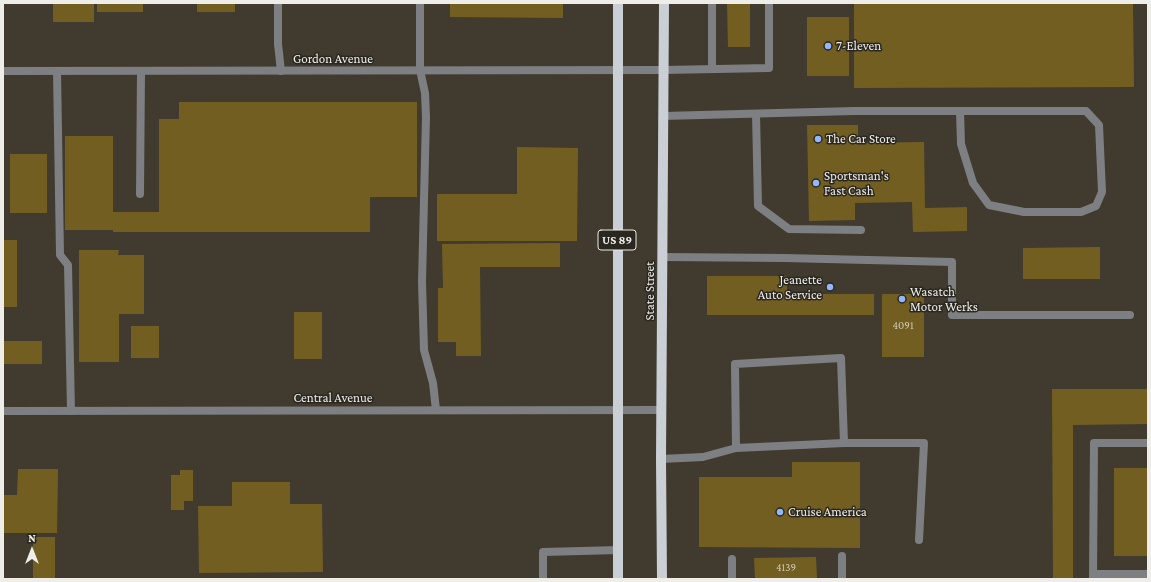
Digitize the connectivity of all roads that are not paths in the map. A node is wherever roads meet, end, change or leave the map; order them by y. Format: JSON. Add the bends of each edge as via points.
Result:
{"nodes":[{"id":1,"x":278,"y":3,"type":"edge"},
{"id":2,"x":420,"y":3,"type":"edge"},
{"id":3,"x":618,"y":3,"type":"edge"},
{"id":4,"x":664,"y":3,"type":"edge"},
{"id":5,"x":712,"y":3,"type":"edge"},
{"id":6,"x":769,"y":3,"type":"edge"},
{"id":7,"x":712,"y":69,"type":"junction"},
{"id":8,"x":420,"y":70,"type":"junction"},
{"id":9,"x":618,"y":70,"type":"junction"},
{"id":10,"x":664,"y":70,"type":"junction"},
{"id":11,"x":3,"y":71,"type":"edge"},
{"id":12,"x":57,"y":71,"type":"junction"},
{"id":13,"x":141,"y":71,"type":"junction"},
{"id":14,"x":281,"y":71,"type":"junction"},
{"id":15,"x":960,"y":111,"type":"junction"},
{"id":16,"x":756,"y":114,"type":"junction"},
{"id":17,"x":664,"y":116,"type":"junction"},
{"id":18,"x":140,"y":194,"type":"dead end"},
{"id":19,"x":861,"y":230,"type":"dead end"},
{"id":20,"x":663,"y":257,"type":"junction"},
{"id":21,"x":1130,"y":315,"type":"dead end"},
{"id":22,"x":436,"y":410,"type":"junction"},
{"id":23,"x":618,"y":410,"type":"junction"},
{"id":24,"x":662,"y":410,"type":"junction"},
{"id":25,"x":3,"y":411,"type":"edge"},
{"id":26,"x":71,"y":411,"type":"junction"},
{"id":27,"x":844,"y":443,"type":"junction"},
{"id":28,"x":1148,"y":443,"type":"edge"},
{"id":29,"x":736,"y":448,"type":"junction"},
{"id":30,"x":661,"y":459,"type":"junction"},
{"id":31,"x":919,"y":540,"type":"dead end"},
{"id":32,"x":619,"y":550,"type":"junction"},
{"id":33,"x":842,"y":556,"type":"dead end"},
{"id":34,"x":732,"y":559,"type":"dead end"},
{"id":35,"x":1148,"y":574,"type":"edge"},
{"id":36,"x":1093,"y":576,"type":"edge"},
{"id":37,"x":543,"y":579,"type":"edge"},
{"id":38,"x":618,"y":579,"type":"edge"},
{"id":39,"x":662,"y":579,"type":"edge"},
{"id":40,"x":732,"y":579,"type":"edge"},
{"id":41,"x":842,"y":579,"type":"edge"}],
"edges":[{"from":1,"to":14,"type":"street"},
{"from":2,"to":8,"type":"street"},
{"from":3,"to":9,"type":"main road","number":"US 89"},
{"from":4,"to":10,"type":"main road","name":"State Street"},
{"from":5,"to":7,"type":"street"},
{"from":6,"to":7,"type":"street","name":"Gordon Avenue","via":[[769,68]]},
{"from":7,"to":10,"type":"street","name":"Gordon Avenue"},
{"from":8,"to":9,"type":"street","name":"Gordon Avenue"},
{"from":8,"to":14,"type":"street","name":"Gordon Avenue"},
{"from":8,"to":22,"type":"street","via":[[425,93],[426,117],[422,282],[424,350],[433,383]]},
{"from":9,"to":10,"type":"street","name":"Gordon Avenue"},
{"from":9,"to":23,"type":"main road","number":"US 89"},
{"from":10,"to":17,"type":"main road","name":"State Street"},
{"from":11,"to":12,"type":"street","name":"Gordon Avenue"},
{"from":12,"to":13,"type":"street","name":"Gordon Avenue"},
{"from":12,"to":26,"type":"street","via":[[60,255],[68,265]]},
{"from":13,"to":14,"type":"street","name":"Gordon Avenue"},
{"from":13,"to":18,"type":"street"},
{"from":15,"to":15,"type":"street","via":[[1086,111],[1100,125],[1102,192],[1096,206],[1081,212],[1024,212],[989,205],[973,183],[960,144]]},
{"from":15,"to":16,"type":"street"},
{"from":16,"to":17,"type":"street"},
{"from":16,"to":19,"type":"street","via":[[758,206],[789,229]]},
{"from":17,"to":20,"type":"main road","name":"State Street"},
{"from":20,"to":21,"type":"street","via":[[952,262],[952,315]]},
{"from":20,"to":24,"type":"main road","name":"State Street"},
{"from":22,"to":23,"type":"street","name":"Central Avenue"},
{"from":22,"to":26,"type":"street","name":"Central Avenue"},
{"from":23,"to":24,"type":"street","name":"Central Avenue"},
{"from":23,"to":32,"type":"main road","number":"US 89"},
{"from":24,"to":30,"type":"main road","name":"State Street"},
{"from":25,"to":26,"type":"street","name":"Central Avenue"},
{"from":27,"to":29,"type":"street"},
{"from":27,"to":29,"type":"street","via":[[841,358],[735,364]]},
{"from":27,"to":31,"type":"street","via":[[924,443]]},
{"from":28,"to":36,"type":"street","via":[[1094,443]]},
{"from":29,"to":30,"type":"street","via":[[703,457]]},
{"from":30,"to":39,"type":"main road","name":"State Street"},
{"from":32,"to":37,"type":"street","via":[[543,552]]},
{"from":32,"to":38,"type":"main road","number":"US 89"},
{"from":33,"to":41,"type":"street"},
{"from":34,"to":40,"type":"street"},
{"from":35,"to":36,"type":"street"}]}
